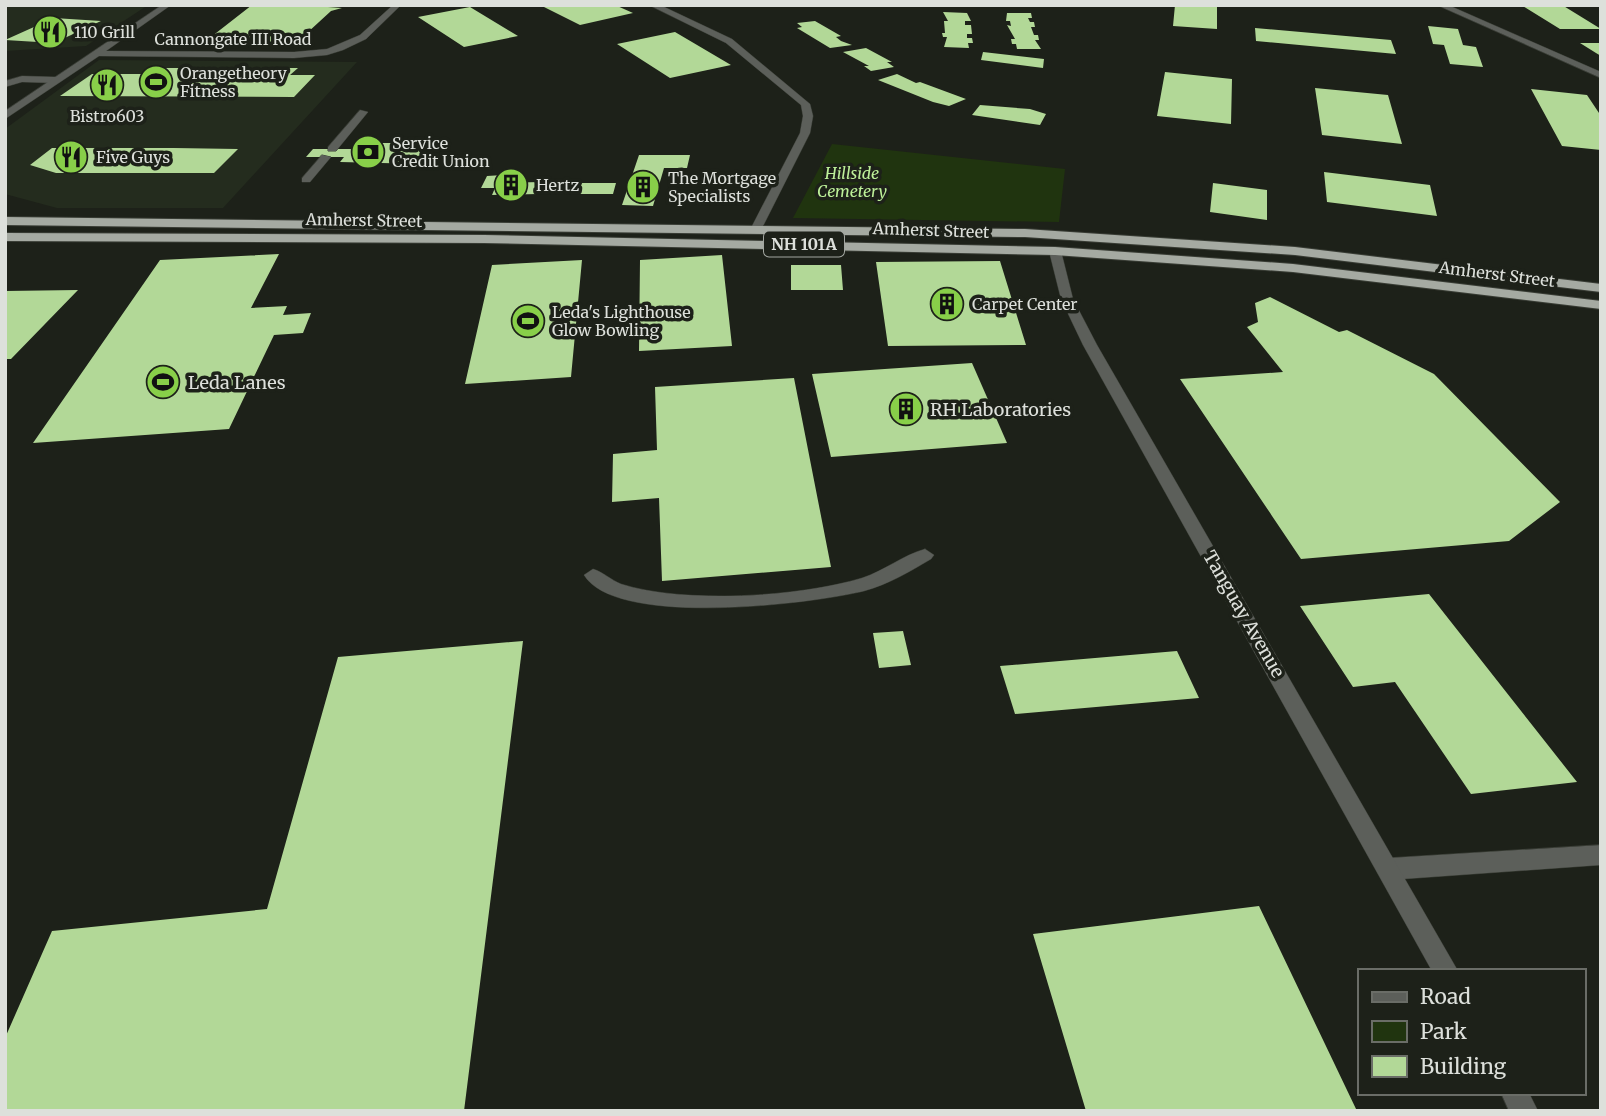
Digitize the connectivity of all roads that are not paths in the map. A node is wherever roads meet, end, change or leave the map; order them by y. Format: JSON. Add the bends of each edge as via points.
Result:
{"nodes":[{"id":1,"x":167,"y":5,"type":"edge"},
{"id":2,"x":397,"y":5,"type":"edge"},
{"id":3,"x":653,"y":5,"type":"edge"},
{"id":4,"x":1441,"y":5,"type":"edge"},
{"id":5,"x":94,"y":53,"type":"junction"},
{"id":6,"x":1601,"y":75,"type":"edge"},
{"id":7,"x":56,"y":80,"type":"junction"},
{"id":8,"x":5,"y":84,"type":"edge"},
{"id":9,"x":363,"y":112,"type":"dead end"},
{"id":10,"x":5,"y":116,"type":"edge"},
{"id":11,"x":306,"y":180,"type":"dead end"},
{"id":12,"x":5,"y":209,"type":"edge"},
{"id":13,"x":5,"y":221,"type":"edge"},
{"id":14,"x":47,"y":221,"type":"junction"},
{"id":15,"x":757,"y":228,"type":"junction"},
{"id":16,"x":5,"y":237,"type":"edge"},
{"id":17,"x":1055,"y":251,"type":"junction"},
{"id":18,"x":1601,"y":288,"type":"edge"},
{"id":19,"x":1601,"y":305,"type":"edge"},
{"id":20,"x":925,"y":555,"type":"dead end"},
{"id":21,"x":593,"y":575,"type":"dead end"},
{"id":22,"x":1601,"y":855,"type":"edge"},
{"id":23,"x":1389,"y":869,"type":"junction"},
{"id":24,"x":1445,"y":969,"type":"edge"},
{"id":25,"x":1515,"y":1095,"type":"edge"},
{"id":26,"x":1524,"y":1111,"type":"edge"}],
"edges":[{"from":1,"to":5,"type":"street"},
{"from":2,"to":5,"type":"street","name":"Cannongate III Road","via":[[368,36],[327,53]]},
{"from":3,"to":15,"type":"street","via":[[729,41],[804,104],[808,116],[805,133]]},
{"from":4,"to":6,"type":"street"},
{"from":5,"to":7,"type":"street"},
{"from":7,"to":8,"type":"street","via":[[22,79]]},
{"from":7,"to":10,"type":"street"},
{"from":9,"to":11,"type":"street"},
{"from":12,"to":14,"type":"highway"},
{"from":13,"to":14,"type":"highway","name":"Amherst Street","number":"NH 101A"},
{"from":14,"to":15,"type":"highway","name":"Amherst Street","number":"NH 101A"},
{"from":15,"to":18,"type":"highway","name":"Amherst Street","number":"NH 101A","via":[[1172,241],[1367,258]]},
{"from":16,"to":17,"type":"highway","name":"Amherst Street","number":"NH 101A","via":[[484,239]]},
{"from":17,"to":19,"type":"highway","name":"Amherst Street","number":"NH 101A","via":[[1293,268]]},
{"from":17,"to":23,"type":"street","name":"Tanguay Avenue","via":[[1067,299],[1090,345]]},
{"from":20,"to":21,"type":"street","via":[[869,582],[783,597],[649,598],[612,588]]},
{"from":22,"to":23,"type":"street"},
{"from":23,"to":24,"type":"street","name":"Tanguay Avenue"},
{"from":25,"to":26,"type":"street"}]}
